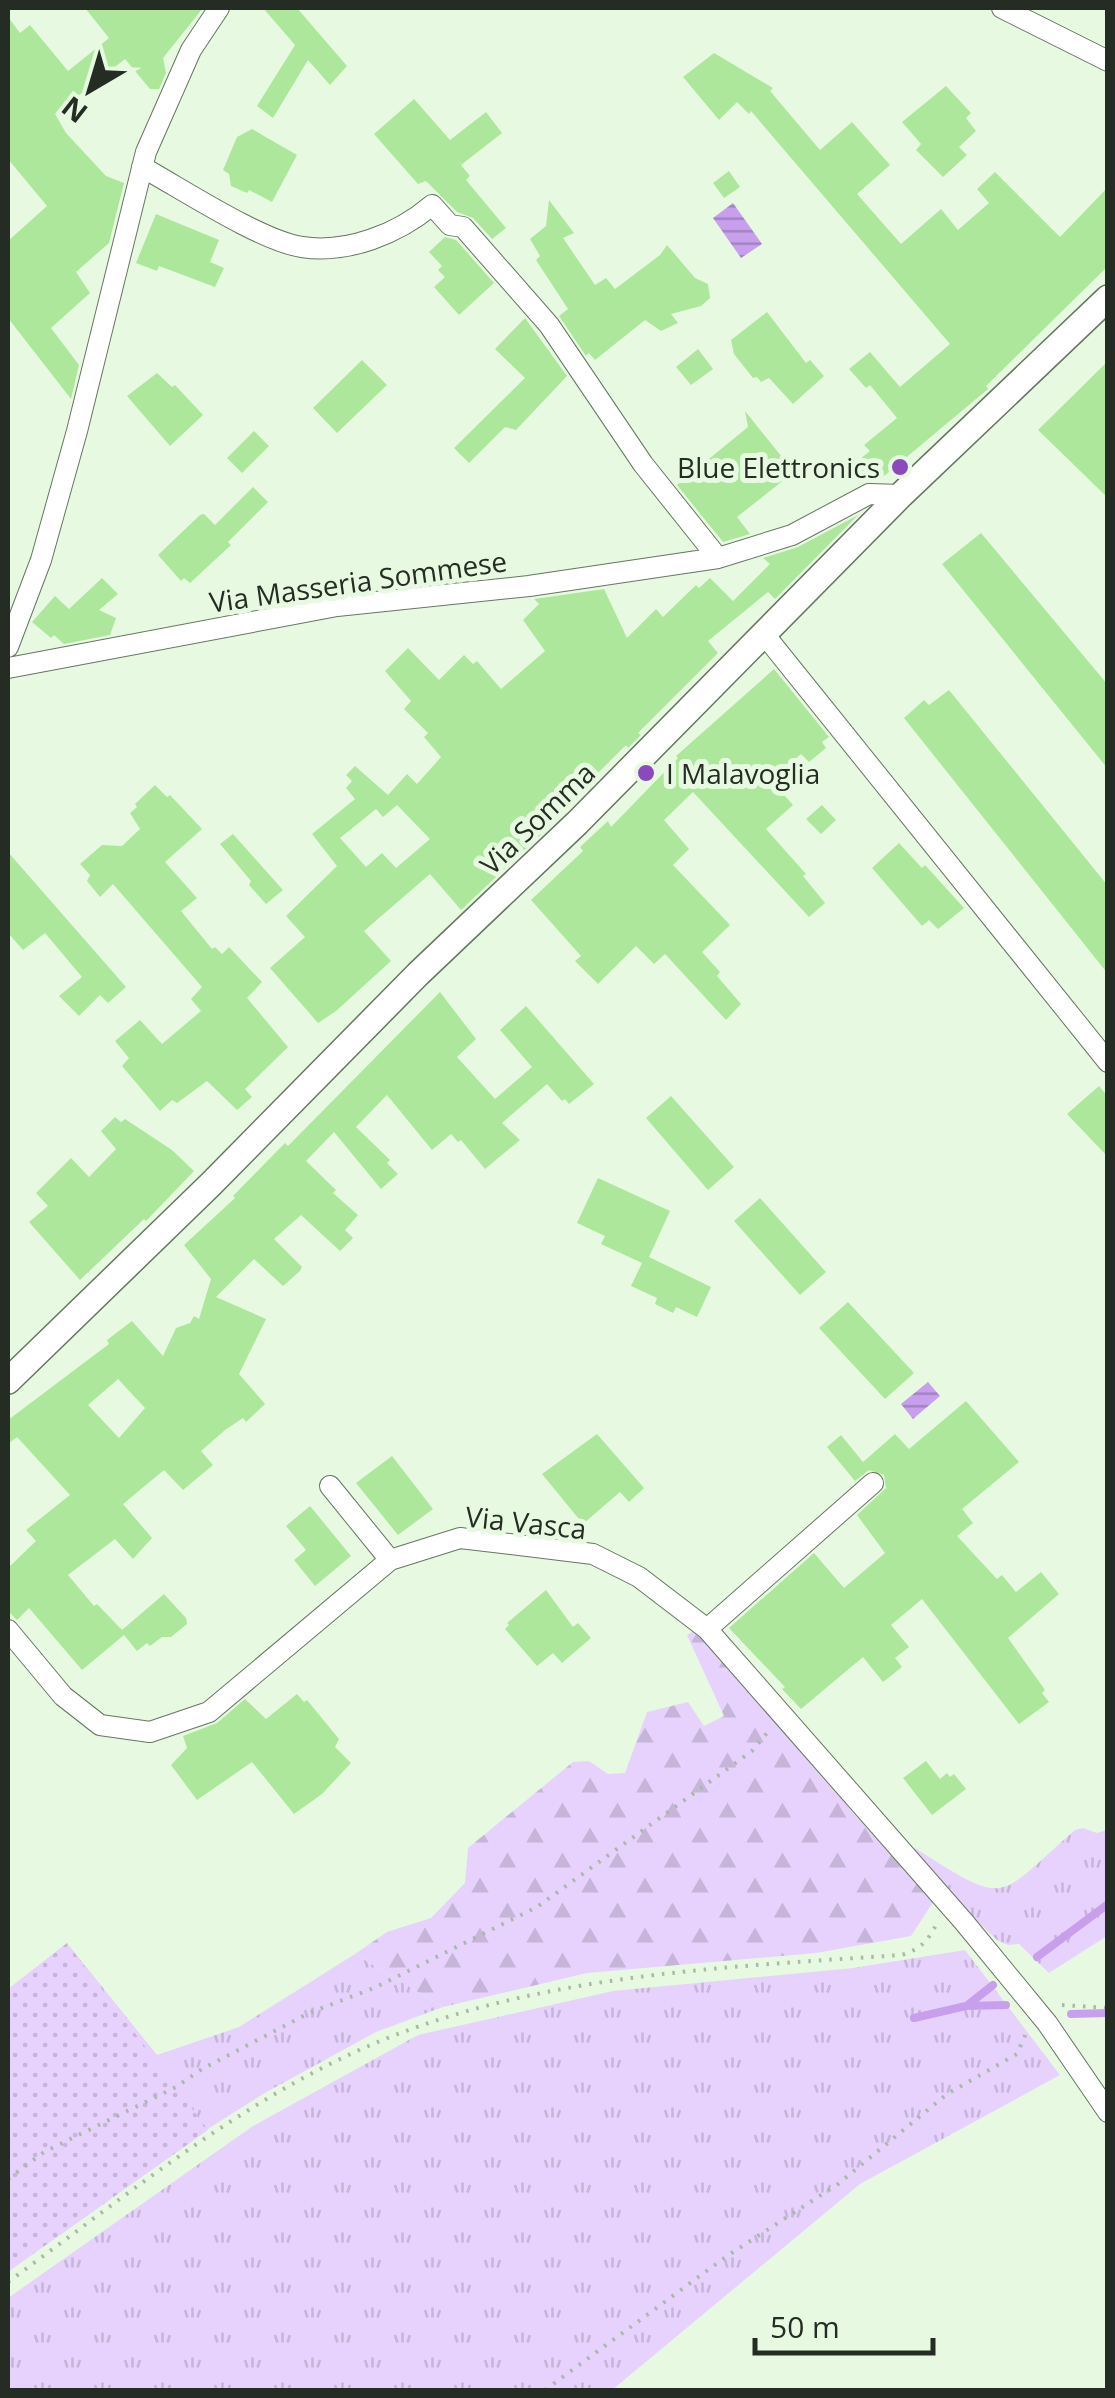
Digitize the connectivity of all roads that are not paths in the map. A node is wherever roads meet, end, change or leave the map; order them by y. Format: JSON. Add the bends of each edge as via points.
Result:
{"nodes":[{"id":1,"x":218,"y":8,"type":"edge"},
{"id":2,"x":1002,"y":8,"type":"edge"},
{"id":3,"x":1108,"y":61,"type":"edge"},
{"id":4,"x":142,"y":168,"type":"junction"},
{"id":5,"x":1108,"y":298,"type":"edge"},
{"id":6,"x":902,"y":495,"type":"junction"},
{"id":7,"x":718,"y":558,"type":"junction"},
{"id":8,"x":763,"y":633,"type":"junction"},
{"id":9,"x":8,"y":646,"type":"edge"},
{"id":10,"x":8,"y":668,"type":"edge"},
{"id":11,"x":1108,"y":1062,"type":"edge"},
{"id":12,"x":8,"y":1381,"type":"edge"},
{"id":13,"x":873,"y":1483,"type":"dead end"},
{"id":14,"x":330,"y":1486,"type":"dead end"},
{"id":15,"x":390,"y":1560,"type":"junction"},
{"id":16,"x":708,"y":1629,"type":"junction"},
{"id":17,"x":8,"y":1630,"type":"edge"},
{"id":18,"x":1108,"y":2112,"type":"edge"}],
"edges":[{"from":1,"to":4,"type":"street","via":[[192,50]]},
{"from":2,"to":3,"type":"street"},
{"from":4,"to":7,"type":"street","via":[[300,247],[368,240],[432,205],[450,225],[463,227],[548,325],[642,464]]},
{"from":4,"to":9,"type":"street","via":[[41,560]]},
{"from":5,"to":6,"type":"street","name":"Via Somma"},
{"from":6,"to":7,"type":"street","name":"Via Masseria Sommese","via":[[869,494],[792,535]]},
{"from":6,"to":8,"type":"street","name":"Via Somma"},
{"from":7,"to":10,"type":"street","name":"Via Masseria Sommese","via":[[337,606]]},
{"from":8,"to":11,"type":"street"},
{"from":8,"to":12,"type":"street","name":"Via Somma"},
{"from":13,"to":16,"type":"street"},
{"from":14,"to":15,"type":"street"},
{"from":15,"to":16,"type":"street","name":"Via Vasca","via":[[460,1538],[593,1554],[639,1577]]},
{"from":15,"to":17,"type":"street","name":"Via Vasca","via":[[209,1712],[150,1732],[100,1724],[62,1696]]},
{"from":16,"to":18,"type":"street","name":"Via Vasca","via":[[1032,2005]]}]}
